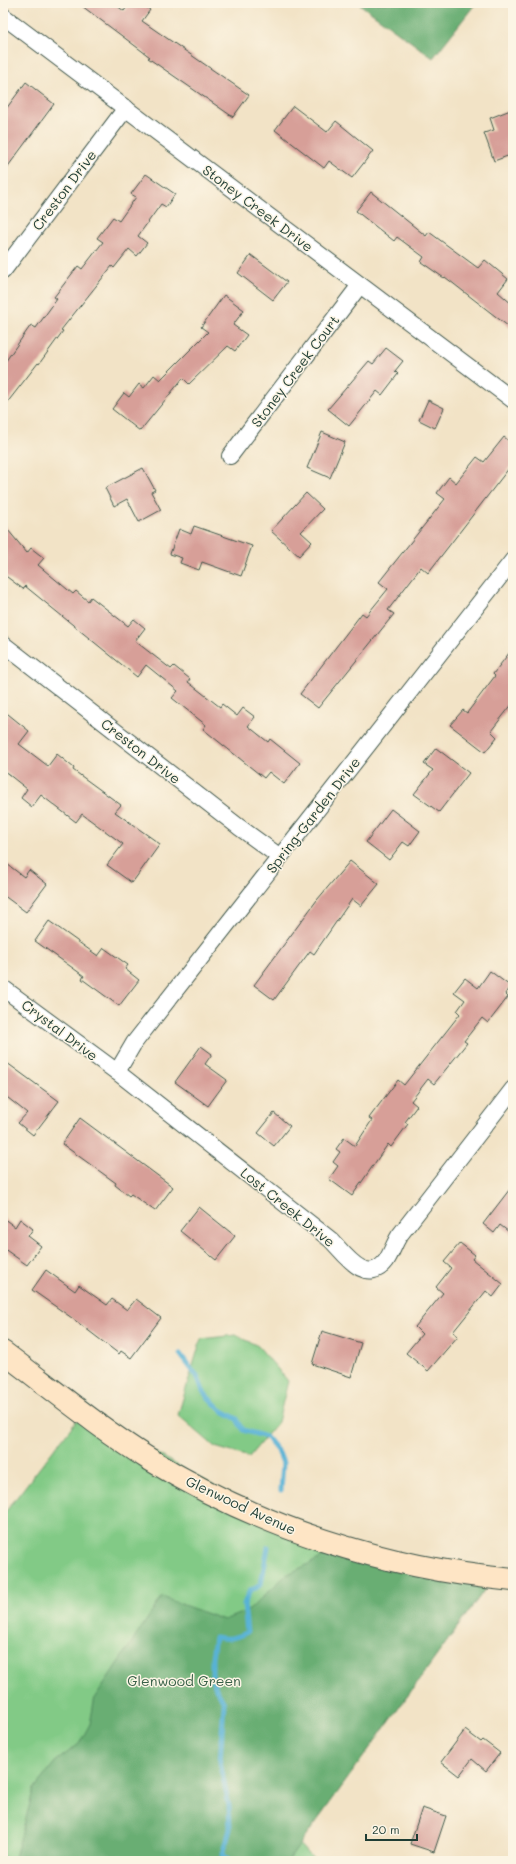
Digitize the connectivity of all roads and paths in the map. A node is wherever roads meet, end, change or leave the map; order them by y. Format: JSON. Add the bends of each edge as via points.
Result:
{"nodes":[{"id":1,"x":3,"y":16,"type":"edge"},
{"id":2,"x":126,"y":108,"type":"junction"},
{"id":3,"x":3,"y":271,"type":"edge"},
{"id":4,"x":360,"y":286,"type":"junction"},
{"id":5,"x":513,"y":400,"type":"edge"},
{"id":6,"x":230,"y":456,"type":"dead end"},
{"id":7,"x":513,"y":560,"type":"edge"},
{"id":8,"x":3,"y":644,"type":"edge"},
{"id":9,"x":280,"y":857,"type":"junction"},
{"id":10,"x":3,"y":988,"type":"edge"},
{"id":11,"x":117,"y":1072,"type":"junction"},
{"id":12,"x":513,"y":1089,"type":"edge"},
{"id":13,"x":3,"y":1352,"type":"edge"},
{"id":14,"x":513,"y":1580,"type":"edge"}],
"edges":[{"from":1,"to":2,"type":"street","name":"Stoney Creek Drive"},
{"from":2,"to":3,"type":"street","name":"Creston Drive"},
{"from":2,"to":4,"type":"street","name":"Stoney Creek Drive"},
{"from":4,"to":5,"type":"street","name":"Stoney Creek Drive"},
{"from":4,"to":6,"type":"street","name":"Stoney Creek Court"},
{"from":7,"to":9,"type":"street","name":"Spring-Garden Drive"},
{"from":8,"to":9,"type":"street","name":"Creston Drive"},
{"from":9,"to":11,"type":"street","name":"Spring-Garden Drive","via":[[134,1043]]},
{"from":10,"to":11,"type":"street","name":"Crystal Drive"},
{"from":11,"to":12,"type":"street","name":"Lost Creek Drive","via":[[331,1240],[358,1268],[371,1270],[387,1260],[399,1236]]},
{"from":13,"to":14,"type":"street","name":"Glenwood Avenue","via":[[148,1458],[222,1499],[291,1529],[344,1548],[439,1570]]}]}
